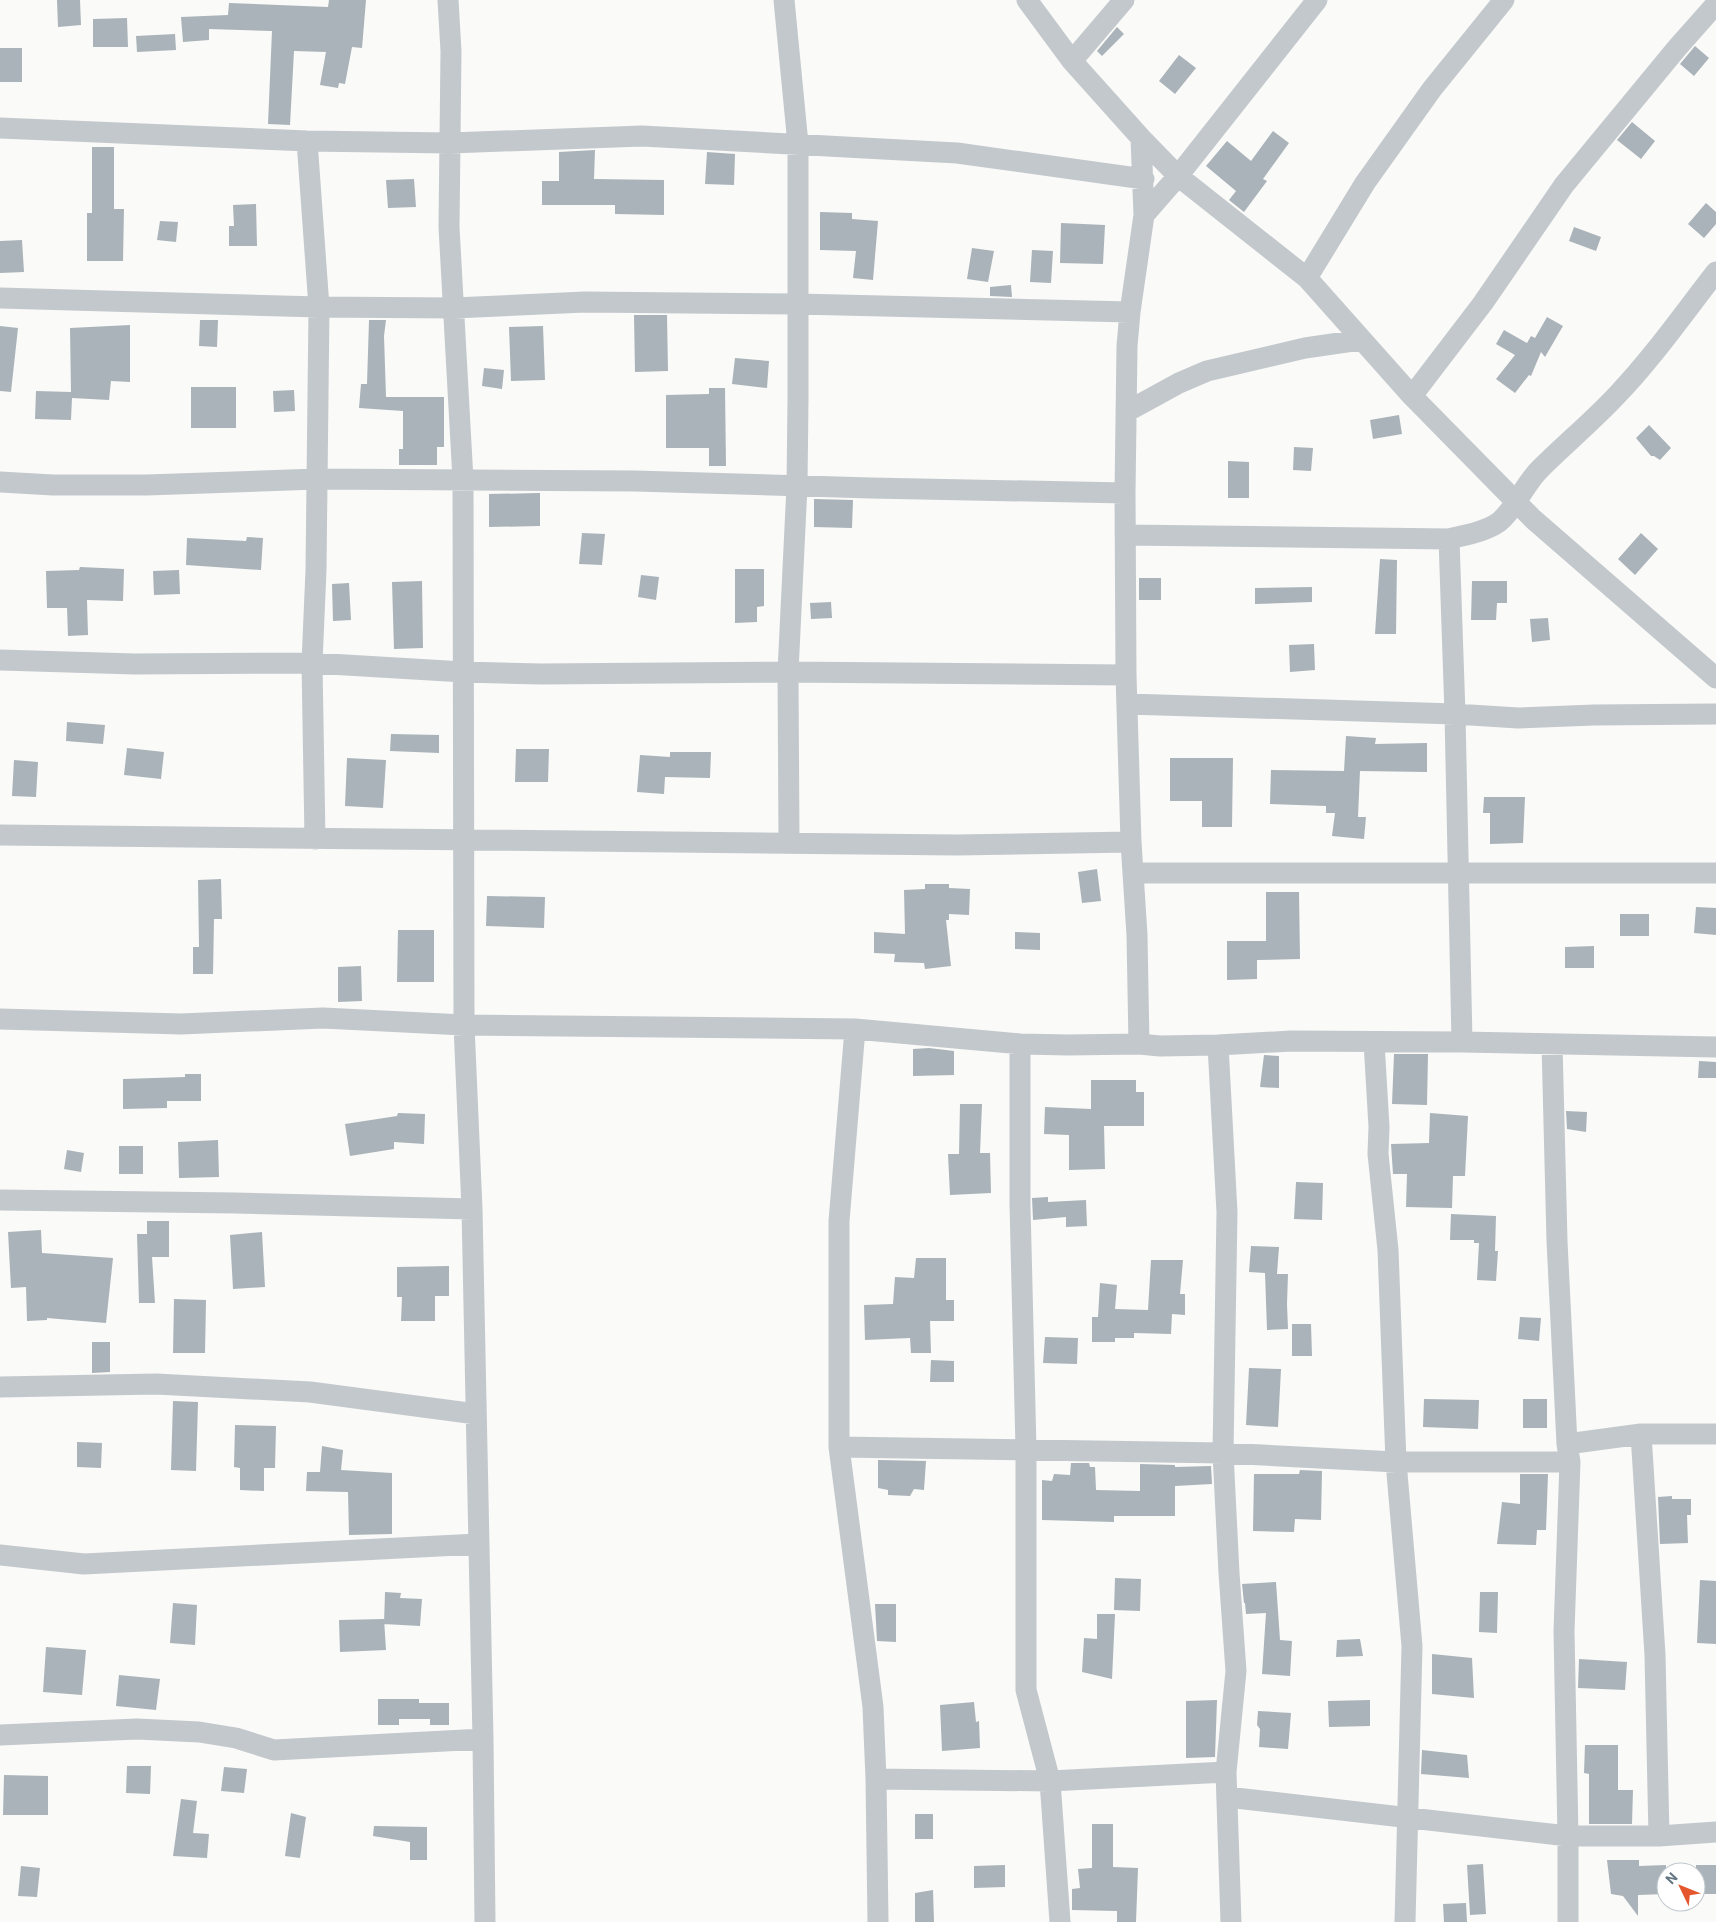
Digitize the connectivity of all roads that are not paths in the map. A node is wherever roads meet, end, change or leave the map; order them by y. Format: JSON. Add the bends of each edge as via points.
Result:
{"nodes":[{"id":1,"x":448,"y":0,"type":"edge"},
{"id":2,"x":784,"y":0,"type":"edge"},
{"id":3,"x":1027,"y":0,"type":"edge"},
{"id":4,"x":1124,"y":0,"type":"edge"},
{"id":5,"x":1317,"y":0,"type":"edge"},
{"id":6,"x":1504,"y":0,"type":"edge"},
{"id":7,"x":1716,"y":4,"type":"edge"},
{"id":8,"x":1072,"y":61,"type":"junction"},
{"id":9,"x":0,"y":128,"type":"edge"},
{"id":10,"x":1141,"y":138,"type":"junction"},
{"id":11,"x":307,"y":141,"type":"junction"},
{"id":12,"x":450,"y":143,"type":"junction"},
{"id":13,"x":798,"y":144,"type":"junction"},
{"id":14,"x":1178,"y":176,"type":"junction"},
{"id":15,"x":1144,"y":179,"type":"junction"},
{"id":16,"x":1144,"y":215,"type":"junction"},
{"id":17,"x":1716,"y":272,"type":"edge"},
{"id":18,"x":1307,"y":278,"type":"junction"},
{"id":19,"x":0,"y":298,"type":"edge"},
{"id":20,"x":798,"y":304,"type":"junction"},
{"id":21,"x":319,"y":307,"type":"junction"},
{"id":22,"x":454,"y":308,"type":"junction"},
{"id":23,"x":1130,"y":312,"type":"junction"},
{"id":24,"x":1360,"y":340,"type":"junction"},
{"id":25,"x":1412,"y":396,"type":"junction"},
{"id":26,"x":1126,"y":412,"type":"junction"},
{"id":27,"x":317,"y":479,"type":"junction"},
{"id":28,"x":462,"y":480,"type":"junction"},
{"id":29,"x":0,"y":482,"type":"edge"},
{"id":30,"x":797,"y":486,"type":"junction"},
{"id":31,"x":1125,"y":493,"type":"junction"},
{"id":32,"x":1517,"y":502,"type":"junction"},
{"id":33,"x":1125,"y":535,"type":"junction"},
{"id":34,"x":1448,"y":539,"type":"junction"},
{"id":35,"x":0,"y":660,"type":"edge"},
{"id":36,"x":312,"y":663,"type":"junction"},
{"id":37,"x":464,"y":672,"type":"junction"},
{"id":38,"x":788,"y":672,"type":"junction"},
{"id":39,"x":1126,"y":675,"type":"junction"},
{"id":40,"x":1716,"y":678,"type":"edge"},
{"id":41,"x":1128,"y":704,"type":"junction"},
{"id":42,"x":1455,"y":714,"type":"junction"},
{"id":43,"x":1716,"y":714,"type":"edge"},
{"id":44,"x":0,"y":835,"type":"edge"},
{"id":45,"x":316,"y":839,"type":"junction"},
{"id":46,"x":464,"y":839,"type":"junction"},
{"id":47,"x":789,"y":842,"type":"junction"},
{"id":48,"x":1131,"y":842,"type":"junction"},
{"id":49,"x":1133,"y":872,"type":"junction"},
{"id":50,"x":1457,"y":873,"type":"junction"},
{"id":51,"x":1716,"y":873,"type":"edge"},
{"id":52,"x":0,"y":1019,"type":"edge"},
{"id":53,"x":464,"y":1025,"type":"junction"},
{"id":54,"x":855,"y":1029,"type":"junction"},
{"id":55,"x":1374,"y":1042,"type":"junction"},
{"id":56,"x":1462,"y":1042,"type":"junction"},
{"id":57,"x":1020,"y":1044,"type":"junction"},
{"id":58,"x":1139,"y":1044,"type":"junction"},
{"id":59,"x":1552,"y":1044,"type":"junction"},
{"id":60,"x":1218,"y":1045,"type":"junction"},
{"id":61,"x":1716,"y":1047,"type":"edge"},
{"id":62,"x":0,"y":1200,"type":"edge"},
{"id":63,"x":472,"y":1209,"type":"junction"},
{"id":64,"x":0,"y":1387,"type":"edge"},
{"id":65,"x":476,"y":1414,"type":"junction"},
{"id":66,"x":1641,"y":1434,"type":"junction"},
{"id":67,"x":1716,"y":1434,"type":"edge"},
{"id":68,"x":839,"y":1447,"type":"junction"},
{"id":69,"x":1026,"y":1449,"type":"junction"},
{"id":70,"x":1223,"y":1453,"type":"junction"},
{"id":71,"x":1568,"y":1453,"type":"junction"},
{"id":72,"x":1396,"y":1462,"type":"junction"},
{"id":73,"x":478,"y":1544,"type":"junction"},
{"id":74,"x":0,"y":1555,"type":"edge"},
{"id":75,"x":0,"y":1735,"type":"edge"},
{"id":76,"x":483,"y":1738,"type":"junction"},
{"id":77,"x":1226,"y":1772,"type":"junction"},
{"id":78,"x":876,"y":1779,"type":"junction"},
{"id":79,"x":1050,"y":1781,"type":"junction"},
{"id":80,"x":1227,"y":1797,"type":"junction"},
{"id":81,"x":1407,"y":1818,"type":"junction"},
{"id":82,"x":1716,"y":1832,"type":"edge"},
{"id":83,"x":1568,"y":1836,"type":"junction"},
{"id":84,"x":1659,"y":1836,"type":"junction"},
{"id":85,"x":485,"y":1922,"type":"edge"},
{"id":86,"x":878,"y":1922,"type":"edge"},
{"id":87,"x":1060,"y":1922,"type":"edge"},
{"id":88,"x":1231,"y":1922,"type":"edge"},
{"id":89,"x":1405,"y":1922,"type":"edge"},
{"id":90,"x":1568,"y":1922,"type":"edge"}],
"edges":[{"from":1,"to":12,"type":"street"},
{"from":2,"to":13,"type":"street"},
{"from":3,"to":8,"type":"street"},
{"from":4,"to":8,"type":"street"},
{"from":5,"to":14,"type":"street"},
{"from":6,"to":18,"type":"street","via":[[1432,89],[1371,175]]},
{"from":7,"to":25,"type":"street","via":[[1564,185],[1483,303]]},
{"from":8,"to":10,"type":"street"},
{"from":9,"to":11,"type":"street"},
{"from":10,"to":14,"type":"street"},
{"from":10,"to":15,"type":"street"},
{"from":11,"to":12,"type":"street"},
{"from":11,"to":21,"type":"street"},
{"from":12,"to":13,"type":"street","via":[[642,136]]},
{"from":12,"to":22,"type":"street","via":[[449,228]]},
{"from":13,"to":15,"type":"street","via":[[957,153]]},
{"from":13,"to":20,"type":"street"},
{"from":14,"to":16,"type":"street"},
{"from":14,"to":18,"type":"street"},
{"from":15,"to":16,"type":"street"},
{"from":16,"to":23,"type":"street"},
{"from":17,"to":32,"type":"street","via":[[1646,363],[1592,421],[1540,469]]},
{"from":18,"to":24,"type":"street"},
{"from":19,"to":21,"type":"street"},
{"from":20,"to":22,"type":"street","via":[[585,302]]},
{"from":20,"to":23,"type":"street"},
{"from":20,"to":30,"type":"street"},
{"from":21,"to":22,"type":"street"},
{"from":21,"to":27,"type":"street"},
{"from":22,"to":28,"type":"street"},
{"from":23,"to":26,"type":"street"},
{"from":24,"to":25,"type":"street"},
{"from":24,"to":26,"type":"street","via":[[1305,348],[1207,372]]},
{"from":25,"to":32,"type":"street"},
{"from":26,"to":31,"type":"street"},
{"from":27,"to":28,"type":"street"},
{"from":27,"to":29,"type":"street","via":[[147,485]]},
{"from":27,"to":36,"type":"street"},
{"from":28,"to":30,"type":"street"},
{"from":28,"to":37,"type":"street"},
{"from":30,"to":31,"type":"street"},
{"from":30,"to":38,"type":"street"},
{"from":31,"to":33,"type":"street"},
{"from":32,"to":34,"type":"street","via":[[1498,522],[1480,531]]},
{"from":32,"to":40,"type":"street"},
{"from":33,"to":34,"type":"street"},
{"from":33,"to":39,"type":"street"},
{"from":34,"to":42,"type":"street"},
{"from":35,"to":36,"type":"street","via":[[135,664]]},
{"from":36,"to":37,"type":"street"},
{"from":36,"to":45,"type":"street"},
{"from":37,"to":38,"type":"street"},
{"from":37,"to":46,"type":"street"},
{"from":38,"to":39,"type":"street"},
{"from":38,"to":47,"type":"street"},
{"from":39,"to":41,"type":"street"},
{"from":41,"to":42,"type":"street"},
{"from":41,"to":48,"type":"street"},
{"from":42,"to":43,"type":"street","via":[[1518,718]]},
{"from":42,"to":50,"type":"street"},
{"from":44,"to":45,"type":"street"},
{"from":45,"to":46,"type":"street"},
{"from":46,"to":47,"type":"street"},
{"from":46,"to":53,"type":"street"},
{"from":47,"to":48,"type":"street","via":[[957,845]]},
{"from":48,"to":49,"type":"street"},
{"from":49,"to":50,"type":"street"},
{"from":49,"to":58,"type":"street"},
{"from":50,"to":51,"type":"street"},
{"from":50,"to":56,"type":"street"},
{"from":52,"to":53,"type":"street","via":[[181,1024],[323,1018]]},
{"from":53,"to":54,"type":"street"},
{"from":53,"to":63,"type":"street"},
{"from":54,"to":57,"type":"street"},
{"from":54,"to":68,"type":"street","via":[[839,1221]]},
{"from":55,"to":56,"type":"street"},
{"from":55,"to":60,"type":"street","via":[[1292,1040]]},
{"from":55,"to":72,"type":"street","via":[[1380,1127],[1378,1154],[1388,1250]]},
{"from":56,"to":59,"type":"street"},
{"from":57,"to":58,"type":"street"},
{"from":57,"to":69,"type":"street","via":[[1020,1233]]},
{"from":58,"to":60,"type":"street"},
{"from":59,"to":61,"type":"street"},
{"from":59,"to":71,"type":"street","via":[[1557,1241]]},
{"from":60,"to":70,"type":"street","via":[[1226,1212]]},
{"from":62,"to":63,"type":"street"},
{"from":63,"to":65,"type":"street"},
{"from":64,"to":65,"type":"street","via":[[156,1384],[310,1392]]},
{"from":65,"to":73,"type":"street"},
{"from":66,"to":67,"type":"street"},
{"from":66,"to":71,"type":"street"},
{"from":66,"to":84,"type":"street","via":[[1655,1655]]},
{"from":68,"to":69,"type":"street"},
{"from":68,"to":78,"type":"street","via":[[873,1707]]},
{"from":69,"to":70,"type":"street"},
{"from":69,"to":79,"type":"street","via":[[1026,1690]]},
{"from":70,"to":72,"type":"street"},
{"from":70,"to":77,"type":"street","via":[[1236,1671]]},
{"from":71,"to":72,"type":"street"},
{"from":71,"to":83,"type":"street","via":[[1564,1631]]},
{"from":72,"to":81,"type":"street","via":[[1412,1646]]},
{"from":73,"to":74,"type":"street","via":[[84,1564]]},
{"from":73,"to":76,"type":"street"},
{"from":75,"to":76,"type":"street","via":[[137,1729],[199,1732],[236,1738],[274,1750]]},
{"from":76,"to":85,"type":"street"},
{"from":77,"to":79,"type":"street"},
{"from":77,"to":80,"type":"street"},
{"from":78,"to":79,"type":"street"},
{"from":78,"to":86,"type":"street"},
{"from":79,"to":87,"type":"street"},
{"from":80,"to":81,"type":"street"},
{"from":80,"to":88,"type":"street"},
{"from":81,"to":83,"type":"street"},
{"from":81,"to":89,"type":"street"},
{"from":82,"to":84,"type":"street"},
{"from":83,"to":84,"type":"street"},
{"from":83,"to":90,"type":"street"}]}
